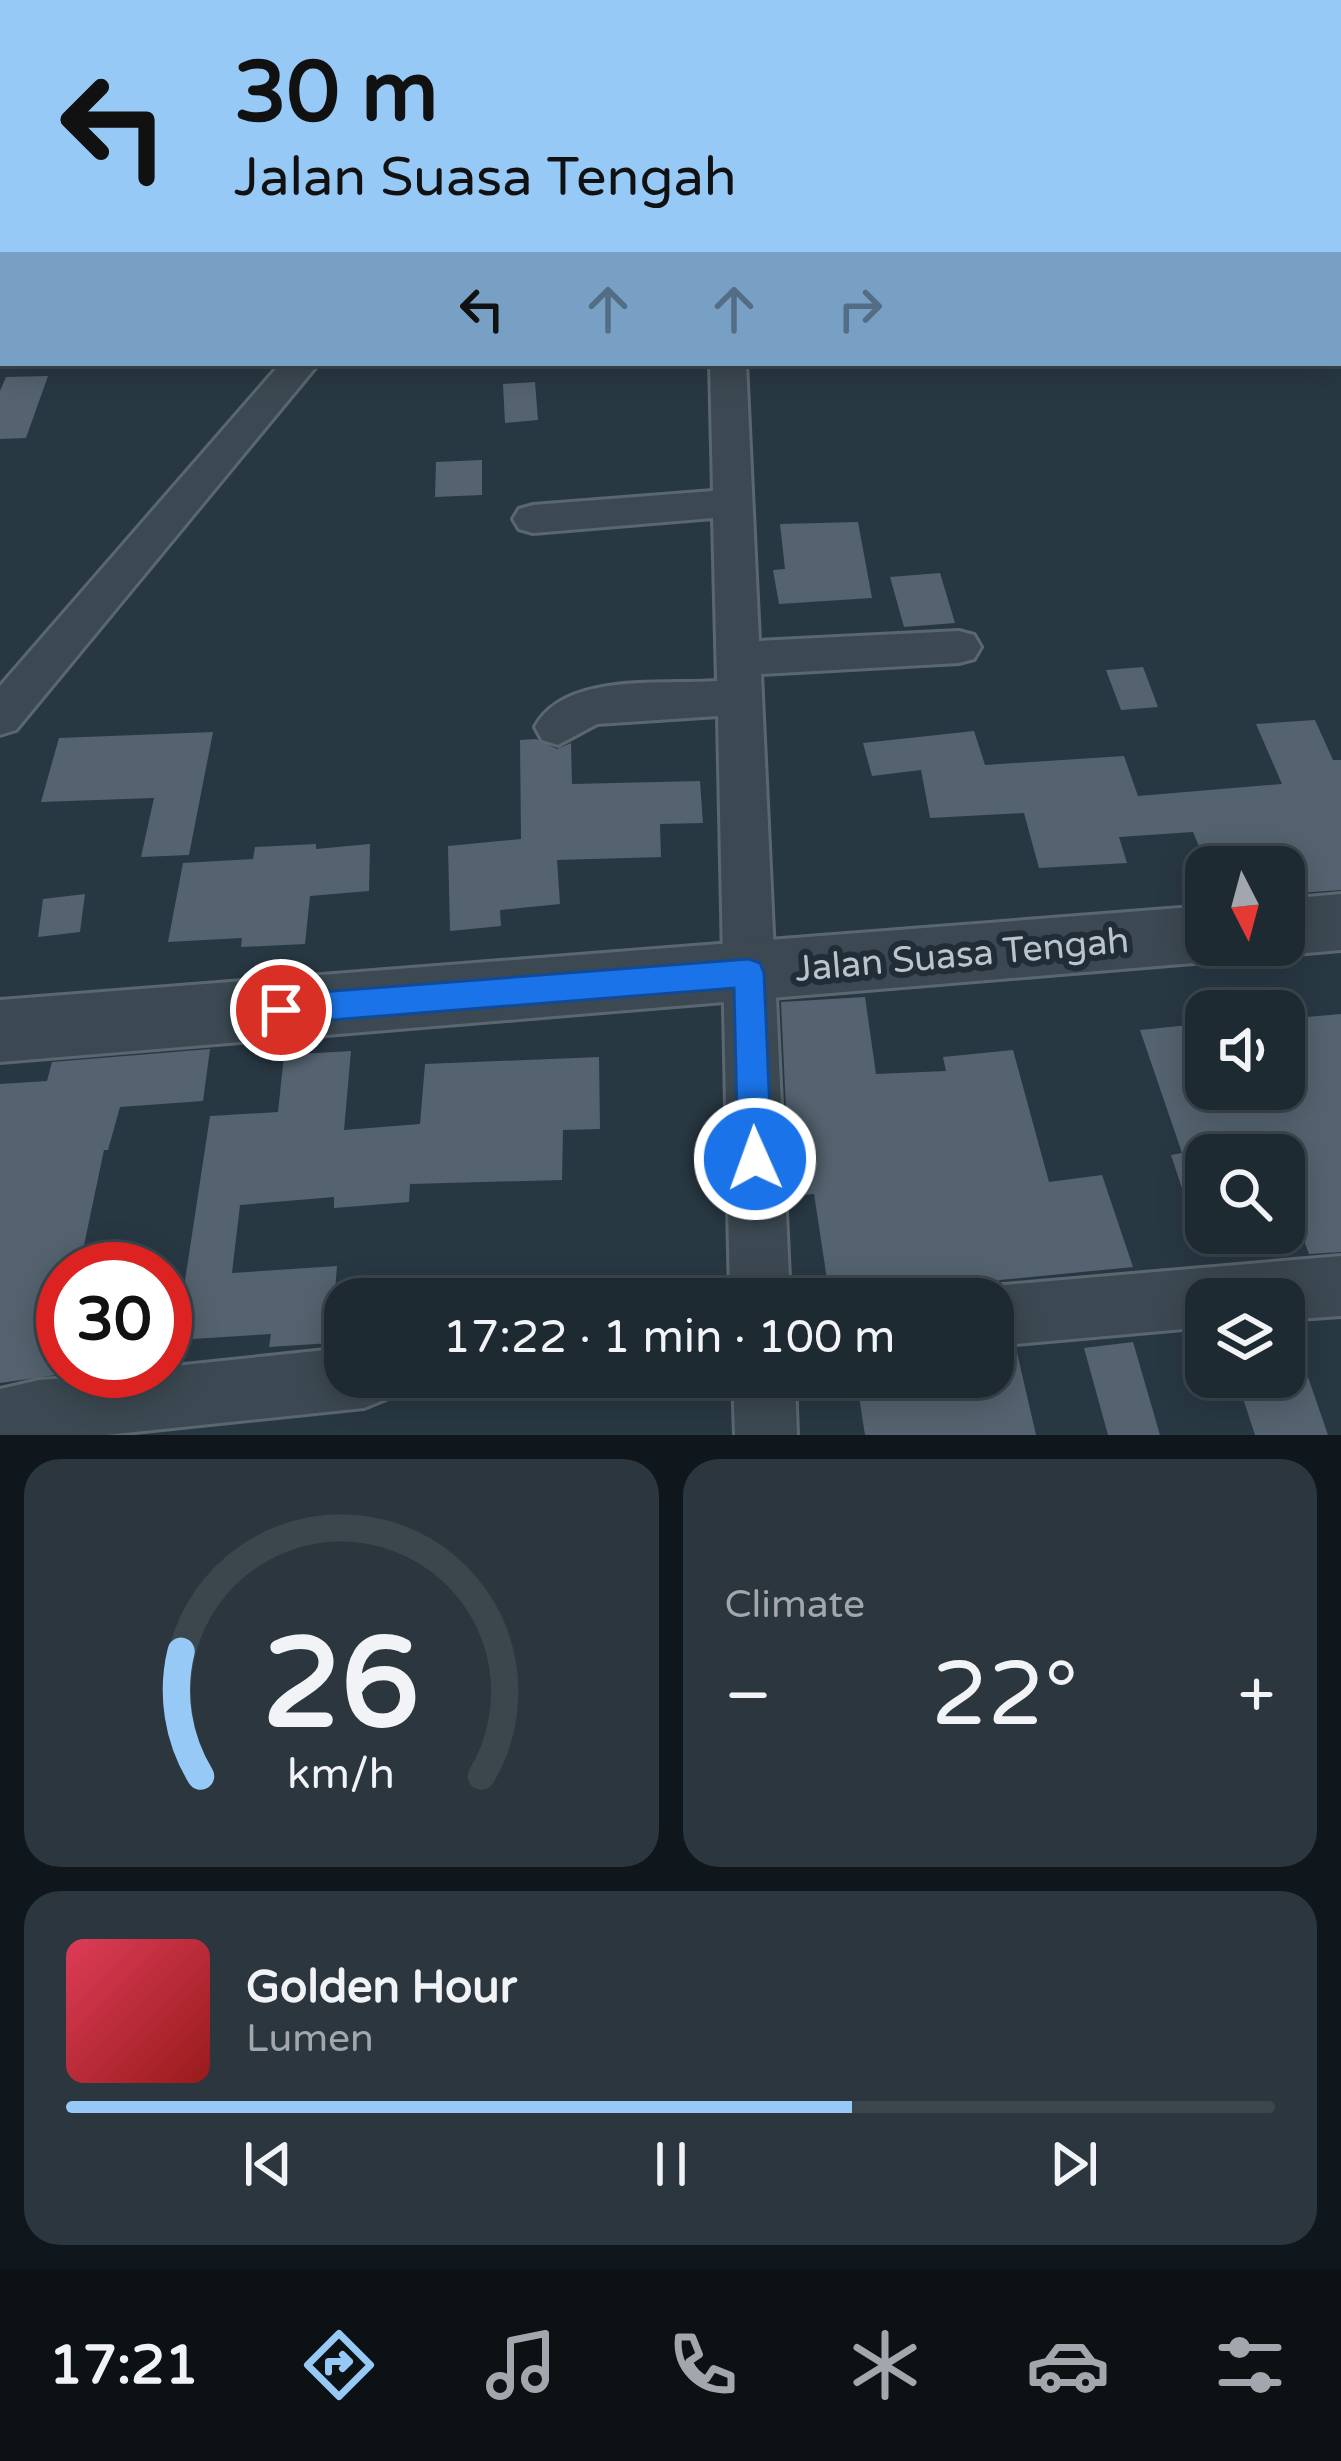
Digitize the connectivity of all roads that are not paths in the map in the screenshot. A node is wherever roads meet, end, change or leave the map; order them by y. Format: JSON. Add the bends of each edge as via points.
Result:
{"nodes":[{"id":1,"x":298,"y":366,"type":"edge"},
{"id":2,"x":728,"y":366,"type":"edge"},
{"id":3,"x":732,"y":502,"type":"junction"},
{"id":4,"x":533,"y":519,"type":"dead end"},
{"id":5,"x":959,"y":647,"type":"dead end"},
{"id":6,"x":736,"y":678,"type":"junction"},
{"id":7,"x":0,"y":717,"type":"edge"},
{"id":8,"x":558,"y":727,"type":"dead end"},
{"id":9,"x":1341,"y":922,"type":"edge"},
{"id":10,"x":1305,"y":925,"type":"edge"},
{"id":11,"x":1185,"y":936,"type":"edge"},
{"id":12,"x":749,"y":973,"type":"junction"},
{"id":13,"x":0,"y":1031,"type":"edge"},
{"id":14,"x":759,"y":1278,"type":"edge"},
{"id":15,"x":1341,"y":1286,"type":"edge"},
{"id":16,"x":1014,"y":1314,"type":"edge"},
{"id":17,"x":324,"y":1381,"type":"edge"},
{"id":18,"x":765,"y":1398,"type":"edge"},
{"id":19,"x":0,"y":1420,"type":"edge"},
{"id":20,"x":766,"y":1435,"type":"edge"}],
"edges":[{"from":1,"to":7,"type":"street"},
{"from":2,"to":3,"type":"street"},
{"from":3,"to":4,"type":"street"},
{"from":3,"to":6,"type":"street"},
{"from":5,"to":6,"type":"street"},
{"from":6,"to":8,"type":"street","via":[[588,707]]},
{"from":6,"to":12,"type":"street"},
{"from":9,"to":10,"type":"street"},
{"from":11,"to":12,"type":"street","name":"Jalan Suasa Tengah"},
{"from":12,"to":13,"type":"street","name":"Jalan Suasa Tengah"},
{"from":12,"to":14,"type":"street"},
{"from":15,"to":16,"type":"street"},
{"from":17,"to":19,"type":"street"},
{"from":18,"to":20,"type":"street"}]}
